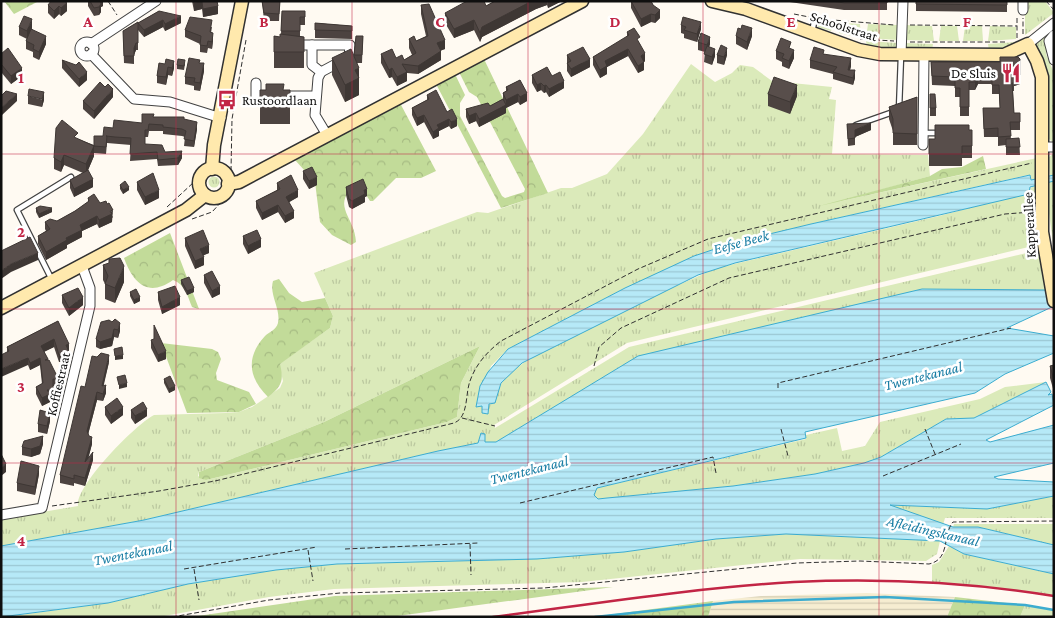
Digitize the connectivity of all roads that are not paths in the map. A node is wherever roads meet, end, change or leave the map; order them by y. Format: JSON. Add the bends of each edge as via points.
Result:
{"nodes":[{"id":1,"x":156,"y":1,"type":"edge"},
{"id":2,"x":242,"y":1,"type":"edge"},
{"id":3,"x":582,"y":1,"type":"edge"},
{"id":4,"x":712,"y":1,"type":"edge"},
{"id":5,"x":903,"y":1,"type":"edge"},
{"id":6,"x":816,"y":18,"type":"dead end"},
{"id":7,"x":1054,"y":23,"type":"edge"},
{"id":8,"x":812,"y":32,"type":"junction"},
{"id":9,"x":1054,"y":35,"type":"edge"},
{"id":10,"x":1021,"y":40,"type":"junction"},
{"id":11,"x":283,"y":45,"type":"edge"},
{"id":12,"x":312,"y":45,"type":"junction"},
{"id":13,"x":901,"y":55,"type":"junction"},
{"id":14,"x":924,"y":55,"type":"junction"},
{"id":15,"x":1054,"y":60,"type":"edge"},
{"id":16,"x":321,"y":72,"type":"junction"},
{"id":17,"x":256,"y":84,"type":"dead end"},
{"id":18,"x":316,"y":96,"type":"junction"},
{"id":19,"x":220,"y":121,"type":"junction"},
{"id":20,"x":848,"y":128,"type":"edge"},
{"id":21,"x":923,"y":133,"type":"junction"},
{"id":22,"x":942,"y":133,"type":"edge"},
{"id":23,"x":327,"y":134,"type":"junction"},
{"id":24,"x":923,"y":145,"type":"dead end"},
{"id":25,"x":1048,"y":147,"type":"edge"},
{"id":26,"x":223,"y":172,"type":"junction"},
{"id":27,"x":71,"y":177,"type":"edge"},
{"id":28,"x":201,"y":193,"type":"junction"},
{"id":29,"x":1050,"y":259,"type":"edge"},
{"id":30,"x":82,"y":266,"type":"junction"},
{"id":31,"x":1050,"y":277,"type":"edge"},
{"id":32,"x":53,"y":281,"type":"junction"},
{"id":33,"x":1054,"y":301,"type":"edge"},
{"id":34,"x":1,"y":308,"type":"edge"},
{"id":35,"x":1,"y":515,"type":"edge"}],
"edges":[{"from":1,"to":19,"type":"street","via":[[91,44],[85,43],[81,50],[84,55],[91,54],[134,99],[170,102]]},
{"from":2,"to":19,"type":"street"},
{"from":3,"to":23,"type":"street"},
{"from":4,"to":8,"type":"street","name":"Schoolstraat"},
{"from":5,"to":13,"type":"street"},
{"from":6,"to":8,"type":"lane"},
{"from":7,"to":10,"type":"street"},
{"from":8,"to":13,"type":"street","name":"Schoolstraat","via":[[859,50]]},
{"from":9,"to":15,"type":"street","via":[[1049,41]]},
{"from":10,"to":14,"type":"street","name":"Schoolstraat","via":[[1004,55]]},
{"from":10,"to":25,"type":"street","name":"Kapperallee","via":[[1037,61],[1042,77]]},
{"from":11,"to":12,"type":"street"},
{"from":12,"to":16,"type":"street","via":[[312,65]]},
{"from":12,"to":16,"type":"street","via":[[350,45],[349,57]]},
{"from":13,"to":14,"type":"street","name":"Schoolstraat"},
{"from":13,"to":20,"type":"lane","via":[[899,110]]},
{"from":14,"to":21,"type":"street"},
{"from":16,"to":18,"type":"street"},
{"from":17,"to":18,"type":"street","via":[[256,96]]},
{"from":18,"to":23,"type":"street","via":[[315,115]]},
{"from":19,"to":26,"type":"street"},
{"from":21,"to":22,"type":"lane"},
{"from":21,"to":24,"type":"street"},
{"from":23,"to":26,"type":"street"},
{"from":25,"to":29,"type":"street","name":"Kapperallee","via":[[1042,161],[1042,209]]},
{"from":26,"to":28,"type":"street","via":[[201,176]]},
{"from":26,"to":28,"type":"street","via":[[225,192],[219,197]]},
{"from":27,"to":32,"type":"lane","via":[[17,210]]},
{"from":28,"to":30,"type":"street","via":[[186,210]]},
{"from":29,"to":31,"type":"street","name":"Kapperallee"},
{"from":30,"to":32,"type":"street"},
{"from":30,"to":35,"type":"street","name":"Koffiestraat","via":[[90,288],[90,306],[42,508]]},
{"from":31,"to":33,"type":"street","name":"Kapperallee"},
{"from":32,"to":34,"type":"street"}]}
